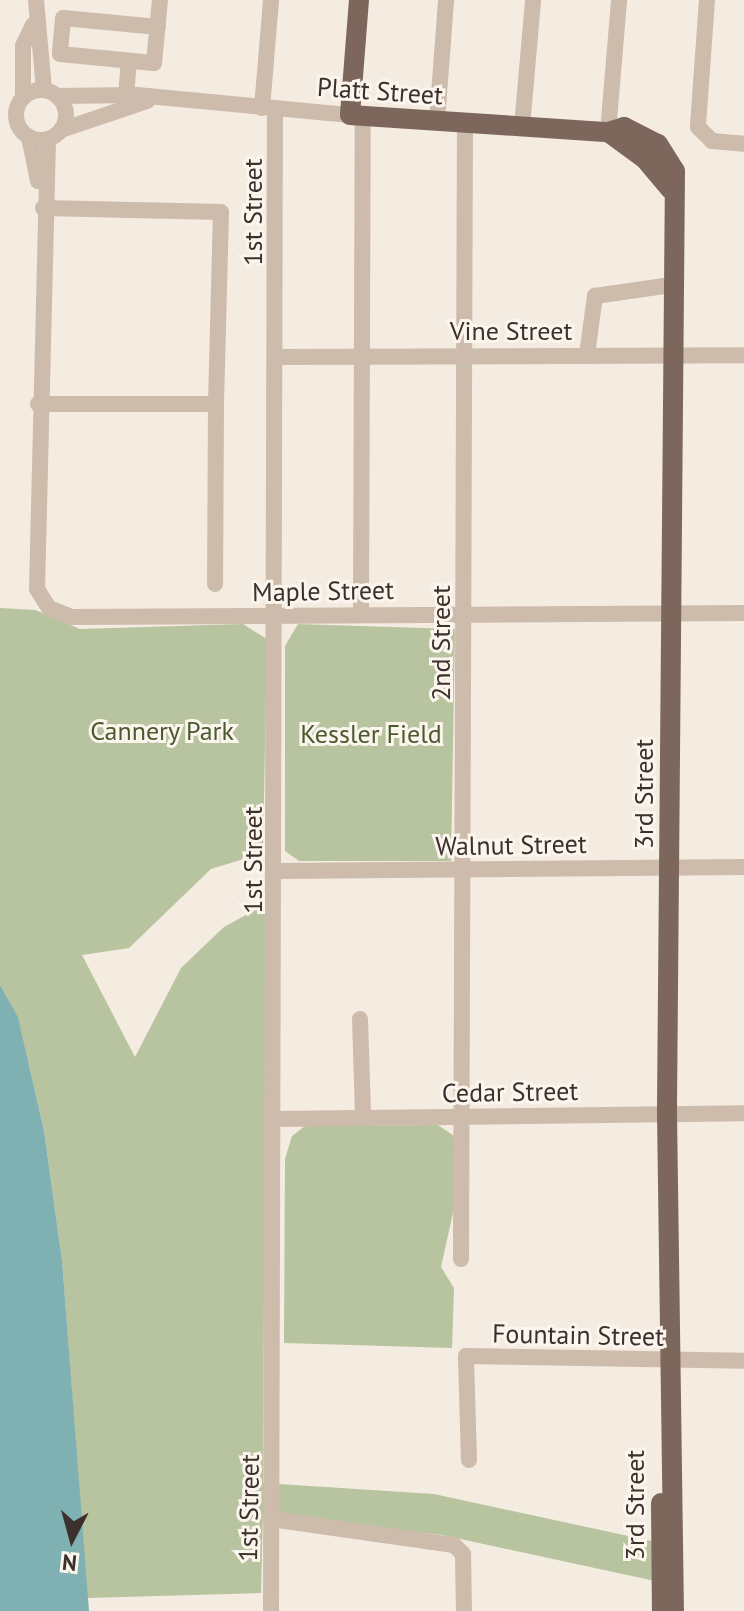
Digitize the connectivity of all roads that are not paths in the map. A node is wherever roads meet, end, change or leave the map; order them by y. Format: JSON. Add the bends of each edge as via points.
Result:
{"nodes":[{"id":1,"x":36,"y":0,"type":"edge"},
{"id":2,"x":160,"y":0,"type":"edge"},
{"id":3,"x":271,"y":0,"type":"edge"},
{"id":4,"x":359,"y":0,"type":"edge"},
{"id":5,"x":446,"y":0,"type":"edge"},
{"id":6,"x":533,"y":0,"type":"edge"},
{"id":7,"x":619,"y":0,"type":"edge"},
{"id":8,"x":707,"y":0,"type":"edge"},
{"id":9,"x":33,"y":23,"type":"junction"},
{"id":10,"x":158,"y":27,"type":"junction"},
{"id":11,"x":62,"y":29,"type":"junction"},
{"id":12,"x":129,"y":61,"type":"junction"},
{"id":13,"x":50,"y":92,"type":"junction"},
{"id":14,"x":126,"y":95,"type":"junction"},
{"id":15,"x":23,"y":97,"type":"junction"},
{"id":16,"x":148,"y":100,"type":"junction"},
{"id":17,"x":268,"y":109,"type":"junction"},
{"id":18,"x":356,"y":115,"type":"junction"},
{"id":19,"x":437,"y":121,"type":"junction"},
{"id":20,"x":465,"y":123,"type":"junction"},
{"id":21,"x":522,"y":127,"type":"junction"},
{"id":22,"x":608,"y":132,"type":"junction"},
{"id":23,"x":55,"y":135,"type":"junction"},
{"id":24,"x":29,"y":137,"type":"junction"},
{"id":25,"x":744,"y":144,"type":"edge"},
{"id":26,"x":652,"y":152,"type":"joint"},
{"id":27,"x":44,"y":203,"type":"junction"},
{"id":28,"x":671,"y":285,"type":"junction"},
{"id":29,"x":363,"y":354,"type":"junction"},
{"id":30,"x":465,"y":355,"type":"junction"},
{"id":31,"x":587,"y":355,"type":"junction"},
{"id":32,"x":671,"y":355,"type":"junction"},
{"id":33,"x":744,"y":355,"type":"edge"},
{"id":34,"x":277,"y":357,"type":"junction"},
{"id":35,"x":38,"y":404,"type":"junction"},
{"id":36,"x":216,"y":404,"type":"junction"},
{"id":37,"x":215,"y":584,"type":"dead end"},
{"id":38,"x":361,"y":613,"type":"junction"},
{"id":39,"x":744,"y":613,"type":"edge"},
{"id":40,"x":465,"y":614,"type":"junction"},
{"id":41,"x":671,"y":614,"type":"junction"},
{"id":42,"x":276,"y":615,"type":"junction"},
{"id":43,"x":670,"y":867,"type":"junction"},
{"id":44,"x":744,"y":867,"type":"edge"},
{"id":45,"x":464,"y":869,"type":"junction"},
{"id":46,"x":278,"y":871,"type":"junction"},
{"id":47,"x":360,"y":1019,"type":"dead end"},
{"id":48,"x":667,"y":1113,"type":"junction"},
{"id":49,"x":744,"y":1113,"type":"edge"},
{"id":50,"x":464,"y":1116,"type":"junction"},
{"id":51,"x":363,"y":1117,"type":"junction"},
{"id":52,"x":277,"y":1119,"type":"junction"},
{"id":53,"x":461,"y":1259,"type":"dead end"},
{"id":54,"x":668,"y":1360,"type":"junction"},
{"id":55,"x":744,"y":1361,"type":"edge"},
{"id":56,"x":667,"y":1399,"type":"junction"},
{"id":57,"x":469,"y":1460,"type":"dead end"},
{"id":58,"x":271,"y":1519,"type":"junction"},
{"id":59,"x":271,"y":1611,"type":"edge"},
{"id":60,"x":464,"y":1611,"type":"edge"},
{"id":61,"x":662,"y":1611,"type":"edge"},
{"id":62,"x":674,"y":1611,"type":"edge"}],
"edges":[{"from":1,"to":9,"type":"street"},
{"from":2,"to":10,"type":"street"},
{"from":3,"to":17,"type":"street","name":"1st Street"},
{"from":4,"to":18,"type":"main road"},
{"from":5,"to":19,"type":"street"},
{"from":6,"to":21,"type":"street"},
{"from":7,"to":22,"type":"street"},
{"from":8,"to":25,"type":"street","via":[[700,133],[712,141]]},
{"from":9,"to":11,"type":"street"},
{"from":9,"to":13,"type":"street"},
{"from":9,"to":15,"type":"street","via":[[23,46]]},
{"from":10,"to":11,"type":"street","via":[[63,18]]},
{"from":10,"to":12,"type":"street","via":[[154,63]]},
{"from":11,"to":12,"type":"street","via":[[60,54]]},
{"from":12,"to":14,"type":"street"},
{"from":13,"to":14,"type":"street","name":"Platt Street"},
{"from":13,"to":15,"type":"street"},
{"from":13,"to":23,"type":"street"},
{"from":14,"to":16,"type":"street","name":"Platt Street"},
{"from":15,"to":24,"type":"street","via":[[18,123]]},
{"from":16,"to":17,"type":"street","name":"Platt Street"},
{"from":16,"to":23,"type":"street","name":"Platt Street"},
{"from":17,"to":18,"type":"street","name":"Platt Street"},
{"from":17,"to":34,"type":"street","name":"1st Street"},
{"from":18,"to":19,"type":"main road","name":"Platt Street"},
{"from":18,"to":29,"type":"street"},
{"from":19,"to":20,"type":"main road","name":"Platt Street"},
{"from":20,"to":21,"type":"main road","name":"Platt Street"},
{"from":20,"to":30,"type":"street","name":"2nd Street"},
{"from":21,"to":22,"type":"main road","name":"Platt Street"},
{"from":22,"to":26,"type":"main road","name":"Platt Street","via":[[624,127]]},
{"from":23,"to":24,"type":"street"},
{"from":23,"to":27,"type":"street"},
{"from":24,"to":27,"type":"street"},
{"from":26,"to":28,"type":"main road","name":"3rd Street","via":[[675,171]]},
{"from":27,"to":35,"type":"street"},
{"from":27,"to":36,"type":"street","via":[[221,212]]},
{"from":28,"to":31,"type":"street","via":[[595,296]]},
{"from":28,"to":32,"type":"main road","name":"3rd Street"},
{"from":29,"to":30,"type":"street","name":"Vine Street"},
{"from":29,"to":34,"type":"street","name":"Vine Street"},
{"from":29,"to":38,"type":"street"},
{"from":30,"to":31,"type":"street","name":"Vine Street"},
{"from":30,"to":40,"type":"street","name":"2nd Street"},
{"from":31,"to":32,"type":"street","name":"Vine Street"},
{"from":32,"to":33,"type":"street","name":"Vine Street"},
{"from":32,"to":41,"type":"main road","name":"3rd Street"},
{"from":34,"to":42,"type":"street","name":"1st Street"},
{"from":35,"to":36,"type":"street"},
{"from":35,"to":42,"type":"street","name":"Maple Street","via":[[37,589],[49,608],[71,617]]},
{"from":36,"to":37,"type":"street"},
{"from":38,"to":40,"type":"street","name":"Maple Street"},
{"from":38,"to":42,"type":"street","name":"Maple Street"},
{"from":39,"to":41,"type":"street","name":"Maple Street"},
{"from":40,"to":41,"type":"street","name":"Maple Street"},
{"from":40,"to":45,"type":"street","name":"2nd Street"},
{"from":41,"to":43,"type":"main road","name":"3rd Street"},
{"from":42,"to":46,"type":"street","name":"1st Street"},
{"from":43,"to":44,"type":"street","name":"Walnut Street"},
{"from":43,"to":45,"type":"street","name":"Walnut Street"},
{"from":43,"to":48,"type":"main road","name":"3rd Street"},
{"from":45,"to":46,"type":"street","name":"Walnut Street"},
{"from":45,"to":50,"type":"street","name":"2nd Street"},
{"from":46,"to":52,"type":"street","name":"1st Street"},
{"from":47,"to":51,"type":"street"},
{"from":48,"to":49,"type":"street","name":"Cedar Street"},
{"from":48,"to":50,"type":"street","name":"Cedar Street"},
{"from":48,"to":54,"type":"main road","name":"3rd Street"},
{"from":50,"to":51,"type":"street","name":"Cedar Street"},
{"from":50,"to":53,"type":"street","name":"2nd Street"},
{"from":51,"to":52,"type":"street","name":"Cedar Street"},
{"from":52,"to":58,"type":"street","name":"1st Street"},
{"from":54,"to":55,"type":"street","name":"Fountain Street"},
{"from":54,"to":56,"type":"main road","name":"3rd Street"},
{"from":54,"to":57,"type":"street","name":"Fountain Street","via":[[466,1356]]},
{"from":56,"to":61,"type":"main road","name":"3rd Street"},
{"from":56,"to":62,"type":"main road","name":"3rd Street"},
{"from":58,"to":59,"type":"street","name":"1st Street"},
{"from":58,"to":60,"type":"street","via":[[441,1539],[463,1554]]}]}
